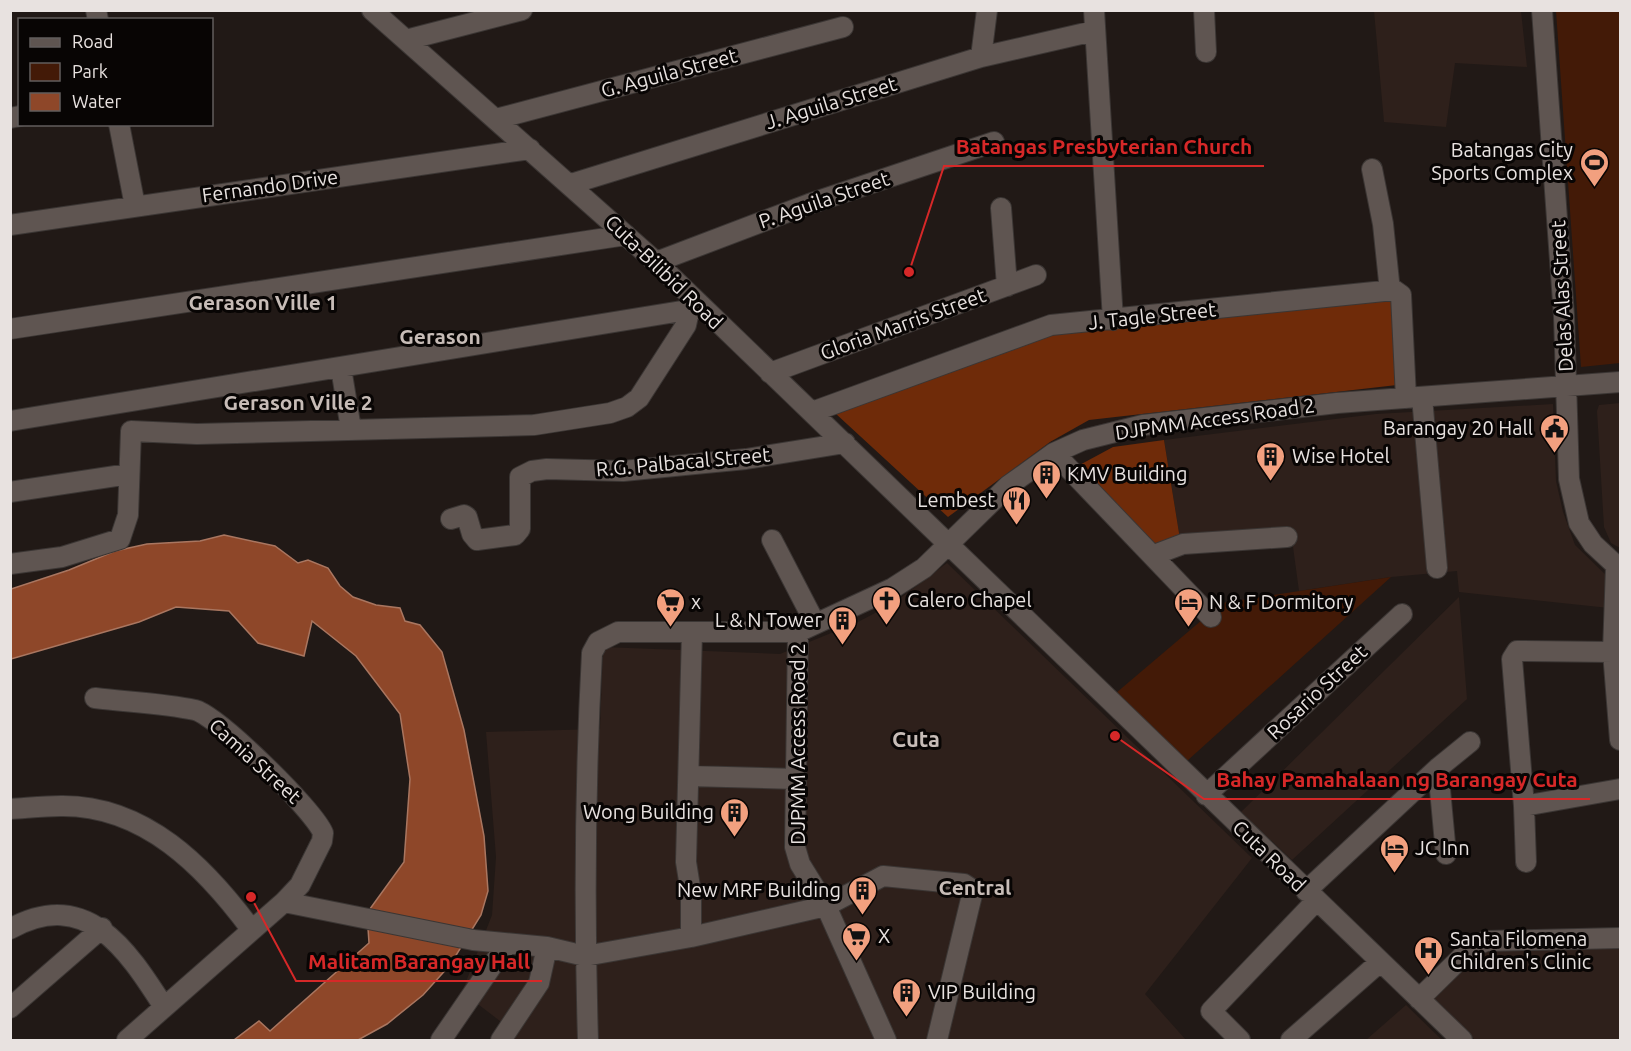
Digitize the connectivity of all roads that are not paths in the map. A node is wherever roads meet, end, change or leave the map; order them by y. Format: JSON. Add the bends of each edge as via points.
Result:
{"nodes":[{"id":1,"x":372,"y":10,"type":"edge"},
{"id":2,"x":522,"y":10,"type":"edge"},
{"id":3,"x":987,"y":10,"type":"edge"},
{"id":4,"x":1094,"y":10,"type":"edge"},
{"id":5,"x":1204,"y":10,"type":"edge"},
{"id":6,"x":1542,"y":10,"type":"edge"},
{"id":7,"x":843,"y":27,"type":"dead end"},
{"id":8,"x":1094,"y":31,"type":"junction"},
{"id":9,"x":406,"y":40,"type":"junction"},
{"id":10,"x":1206,"y":52,"type":"dead end"},
{"id":11,"x":981,"y":57,"type":"junction"},
{"id":12,"x":496,"y":119,"type":"junction"},
{"id":13,"x":119,"y":126,"type":"edge"},
{"id":14,"x":994,"y":142,"type":"dead end"},
{"id":15,"x":530,"y":149,"type":"junction"},
{"id":16,"x":1372,"y":169,"type":"dead end"},
{"id":17,"x":571,"y":184,"type":"junction"},
{"id":18,"x":135,"y":206,"type":"junction"},
{"id":19,"x":1001,"y":208,"type":"dead end"},
{"id":20,"x":10,"y":225,"type":"edge"},
{"id":21,"x":626,"y":235,"type":"junction"},
{"id":22,"x":656,"y":262,"type":"junction"},
{"id":23,"x":1036,"y":275,"type":"dead end"},
{"id":24,"x":1007,"y":286,"type":"junction"},
{"id":25,"x":1390,"y":291,"type":"junction"},
{"id":26,"x":694,"y":309,"type":"junction"},
{"id":27,"x":1113,"y":320,"type":"junction"},
{"id":28,"x":10,"y":329,"type":"edge"},
{"id":29,"x":341,"y":368,"type":"junction"},
{"id":30,"x":770,"y":373,"type":"junction"},
{"id":31,"x":1620,"y":382,"type":"edge"},
{"id":32,"x":1568,"y":386,"type":"junction"},
{"id":33,"x":1414,"y":397,"type":"junction"},
{"id":34,"x":129,"y":402,"type":"junction"},
{"id":35,"x":812,"y":412,"type":"junction"},
{"id":36,"x":10,"y":421,"type":"edge"},
{"id":37,"x":351,"y":429,"type":"junction"},
{"id":38,"x":131,"y":431,"type":"junction"},
{"id":39,"x":845,"y":443,"type":"junction"},
{"id":40,"x":1054,"y":453,"type":"junction"},
{"id":41,"x":129,"y":474,"type":"junction"},
{"id":42,"x":10,"y":492,"type":"edge"},
{"id":43,"x":450,"y":519,"type":"dead end"},
{"id":44,"x":1287,"y":537,"type":"dead end"},
{"id":45,"x":772,"y":540,"type":"dead end"},
{"id":46,"x":948,"y":544,"type":"junction"},
{"id":47,"x":1154,"y":555,"type":"junction"},
{"id":48,"x":10,"y":564,"type":"edge"},
{"id":49,"x":1437,"y":568,"type":"dead end"},
{"id":50,"x":1618,"y":568,"type":"edge"},
{"id":51,"x":1402,"y":614,"type":"dead end"},
{"id":52,"x":1210,"y":616,"type":"dead end"},
{"id":53,"x":807,"y":627,"type":"junction"},
{"id":54,"x":692,"y":632,"type":"junction"},
{"id":55,"x":1613,"y":652,"type":"junction"},
{"id":56,"x":95,"y":698,"type":"dead end"},
{"id":57,"x":1620,"y":740,"type":"edge"},
{"id":58,"x":1470,"y":742,"type":"dead end"},
{"id":59,"x":1438,"y":768,"type":"junction"},
{"id":60,"x":689,"y":776,"type":"junction"},
{"id":61,"x":796,"y":779,"type":"junction"},
{"id":62,"x":1620,"y":789,"type":"edge"},
{"id":63,"x":1206,"y":795,"type":"junction"},
{"id":64,"x":1524,"y":806,"type":"junction"},
{"id":65,"x":10,"y":809,"type":"edge"},
{"id":66,"x":1446,"y":854,"type":"dead end"},
{"id":67,"x":1526,"y":862,"type":"dead end"},
{"id":68,"x":1311,"y":896,"type":"junction"},
{"id":69,"x":284,"y":902,"type":"junction"},
{"id":70,"x":826,"y":906,"type":"junction"},
{"id":71,"x":102,"y":928,"type":"junction"},
{"id":72,"x":10,"y":929,"type":"edge"},
{"id":73,"x":251,"y":929,"type":"junction"},
{"id":74,"x":691,"y":937,"type":"junction"},
{"id":75,"x":1620,"y":938,"type":"edge"},
{"id":76,"x":507,"y":944,"type":"junction"},
{"id":77,"x":547,"y":947,"type":"junction"},
{"id":78,"x":585,"y":956,"type":"junction"},
{"id":79,"x":1380,"y":962,"type":"junction"},
{"id":80,"x":1419,"y":999,"type":"junction"},
{"id":81,"x":164,"y":1007,"type":"junction"},
{"id":82,"x":10,"y":1008,"type":"edge"},
{"id":83,"x":127,"y":1041,"type":"edge"},
{"id":84,"x":441,"y":1041,"type":"edge"},
{"id":85,"x":501,"y":1041,"type":"edge"},
{"id":86,"x":588,"y":1041,"type":"edge"},
{"id":87,"x":886,"y":1041,"type":"edge"},
{"id":88,"x":937,"y":1041,"type":"edge"},
{"id":89,"x":1240,"y":1041,"type":"edge"},
{"id":90,"x":1291,"y":1041,"type":"edge"},
{"id":91,"x":1462,"y":1041,"type":"edge"}],
"edges":[{"from":1,"to":9,"type":"street","name":"Cuta-Bilibid Road"},
{"from":2,"to":9,"type":"street"},
{"from":3,"to":11,"type":"street"},
{"from":4,"to":8,"type":"street"},
{"from":5,"to":10,"type":"street"},
{"from":6,"to":32,"type":"street","name":"Delas Alas Street"},
{"from":7,"to":12,"type":"street","name":"G. Aguila Street"},
{"from":8,"to":11,"type":"street","name":"J. Aguila Street"},
{"from":8,"to":27,"type":"street"},
{"from":9,"to":12,"type":"street","name":"Cuta-Bilibid Road"},
{"from":11,"to":17,"type":"street","name":"J. Aguila Street"},
{"from":12,"to":15,"type":"street","name":"Cuta-Bilibid Road"},
{"from":13,"to":18,"type":"street"},
{"from":14,"to":22,"type":"street","name":"P. Aguila Street","via":[[809,204]]},
{"from":15,"to":17,"type":"street","name":"Cuta-Bilibid Road"},
{"from":15,"to":18,"type":"street","name":"Fernando Drive"},
{"from":16,"to":25,"type":"street"},
{"from":17,"to":21,"type":"street","name":"Cuta-Bilibid Road"},
{"from":18,"to":20,"type":"street","name":"Fernando Drive"},
{"from":19,"to":24,"type":"street"},
{"from":21,"to":22,"type":"street","name":"Cuta-Bilibid Road"},
{"from":21,"to":28,"type":"street"},
{"from":22,"to":26,"type":"street","name":"Cuta-Bilibid Road"},
{"from":23,"to":24,"type":"street","name":"Gloria Marris Street"},
{"from":24,"to":30,"type":"street","name":"Gloria Marris Street"},
{"from":25,"to":27,"type":"street","name":"J. Tagle Street"},
{"from":25,"to":33,"type":"street","via":[[1401,295]]},
{"from":26,"to":29,"type":"street"},
{"from":26,"to":30,"type":"street","name":"Cuta-Bilibid Road"},
{"from":26,"to":37,"type":"street","via":[[639,398],[610,414],[534,425]]},
{"from":27,"to":35,"type":"street","name":"J. Tagle Street","via":[[1051,325]]},
{"from":29,"to":34,"type":"street"},
{"from":29,"to":37,"type":"street"},
{"from":30,"to":35,"type":"street","name":"Cuta-Bilibid Road"},
{"from":31,"to":32,"type":"street","name":"DJPMM Access Road 2"},
{"from":32,"to":33,"type":"street","name":"DJPMM Access Road 2"},
{"from":32,"to":50,"type":"street","name":"Delas Alas Street","via":[[1569,479],[1575,513],[1593,544]]},
{"from":33,"to":40,"type":"street","name":"DJPMM Access Road 2","via":[[1143,425],[1083,440]]},
{"from":33,"to":49,"type":"street"},
{"from":34,"to":36,"type":"street"},
{"from":34,"to":38,"type":"street"},
{"from":35,"to":39,"type":"street","name":"Cuta-Bilibid Road"},
{"from":37,"to":38,"type":"street","via":[[197,434]]},
{"from":38,"to":41,"type":"street"},
{"from":39,"to":43,"type":"street","name":"R.G. Palbacal Street","via":[[746,459],[623,471],[532,471],[520,477],[520,529],[515,535],[477,540],[467,517]]},
{"from":39,"to":46,"type":"street","name":"Cuta-Bilibid Road"},
{"from":40,"to":46,"type":"street","name":"DJPMM Access Road 2","via":[[1008,486]]},
{"from":40,"to":47,"type":"street"},
{"from":41,"to":42,"type":"street"},
{"from":41,"to":48,"type":"street","via":[[128,515],[120,538],[62,557]]},
{"from":44,"to":47,"type":"street","via":[[1184,544]]},
{"from":45,"to":53,"type":"street"},
{"from":46,"to":53,"type":"street","name":"DJPMM Access Road 2","via":[[924,568],[893,588]]},
{"from":46,"to":63,"type":"street","name":"Cuta Road"},
{"from":47,"to":52,"type":"street"},
{"from":50,"to":55,"type":"street"},
{"from":51,"to":63,"type":"street","name":"Rosario Street"},
{"from":53,"to":54,"type":"street"},
{"from":53,"to":61,"type":"street","name":"DJPMM Access Road 2"},
{"from":54,"to":60,"type":"street"},
{"from":54,"to":78,"type":"street","via":[[618,632],[598,642],[592,653],[586,774]]},
{"from":55,"to":57,"type":"street"},
{"from":55,"to":64,"type":"street","via":[[1514,653]]},
{"from":56,"to":69,"type":"street","name":"Camia Street","via":[[197,711],[246,749],[306,807],[320,825],[322,841],[300,885]]},
{"from":58,"to":59,"type":"street"},
{"from":59,"to":66,"type":"street"},
{"from":59,"to":68,"type":"street"},
{"from":60,"to":61,"type":"street"},
{"from":60,"to":74,"type":"street","via":[[686,862]]},
{"from":61,"to":70,"type":"street","name":"DJPMM Access Road 2","via":[[795,848],[800,864]]},
{"from":62,"to":64,"type":"street"},
{"from":63,"to":68,"type":"street","name":"Cuta Road"},
{"from":64,"to":67,"type":"street"},
{"from":65,"to":73,"type":"street","via":[[63,806],[128,819],[160,835],[189,857]]},
{"from":68,"to":79,"type":"street","name":"Cuta Road"},
{"from":68,"to":89,"type":"street","via":[[1211,1011]]},
{"from":69,"to":73,"type":"street","name":"Camia Street"},
{"from":69,"to":76,"type":"street"},
{"from":70,"to":74,"type":"street"},
{"from":70,"to":87,"type":"street","name":"DJPMM Access Road 2"},
{"from":70,"to":88,"type":"street","via":[[883,876],[964,884],[970,888],[972,895]]},
{"from":71,"to":72,"type":"street","via":[[52,915]]},
{"from":71,"to":81,"type":"street","via":[[123,946]]},
{"from":71,"to":82,"type":"street"},
{"from":73,"to":81,"type":"street","name":"Camia Street"},
{"from":74,"to":78,"type":"street"},
{"from":75,"to":80,"type":"street","via":[[1486,940],[1472,947]]},
{"from":76,"to":77,"type":"street"},
{"from":76,"to":84,"type":"street"},
{"from":77,"to":78,"type":"street"},
{"from":77,"to":85,"type":"street","via":[[539,983]]},
{"from":78,"to":86,"type":"street"},
{"from":79,"to":80,"type":"street","name":"Cuta Road"},
{"from":79,"to":90,"type":"street"},
{"from":80,"to":91,"type":"street","name":"Cuta Road"},
{"from":81,"to":83,"type":"street","name":"Camia Street"}]}
